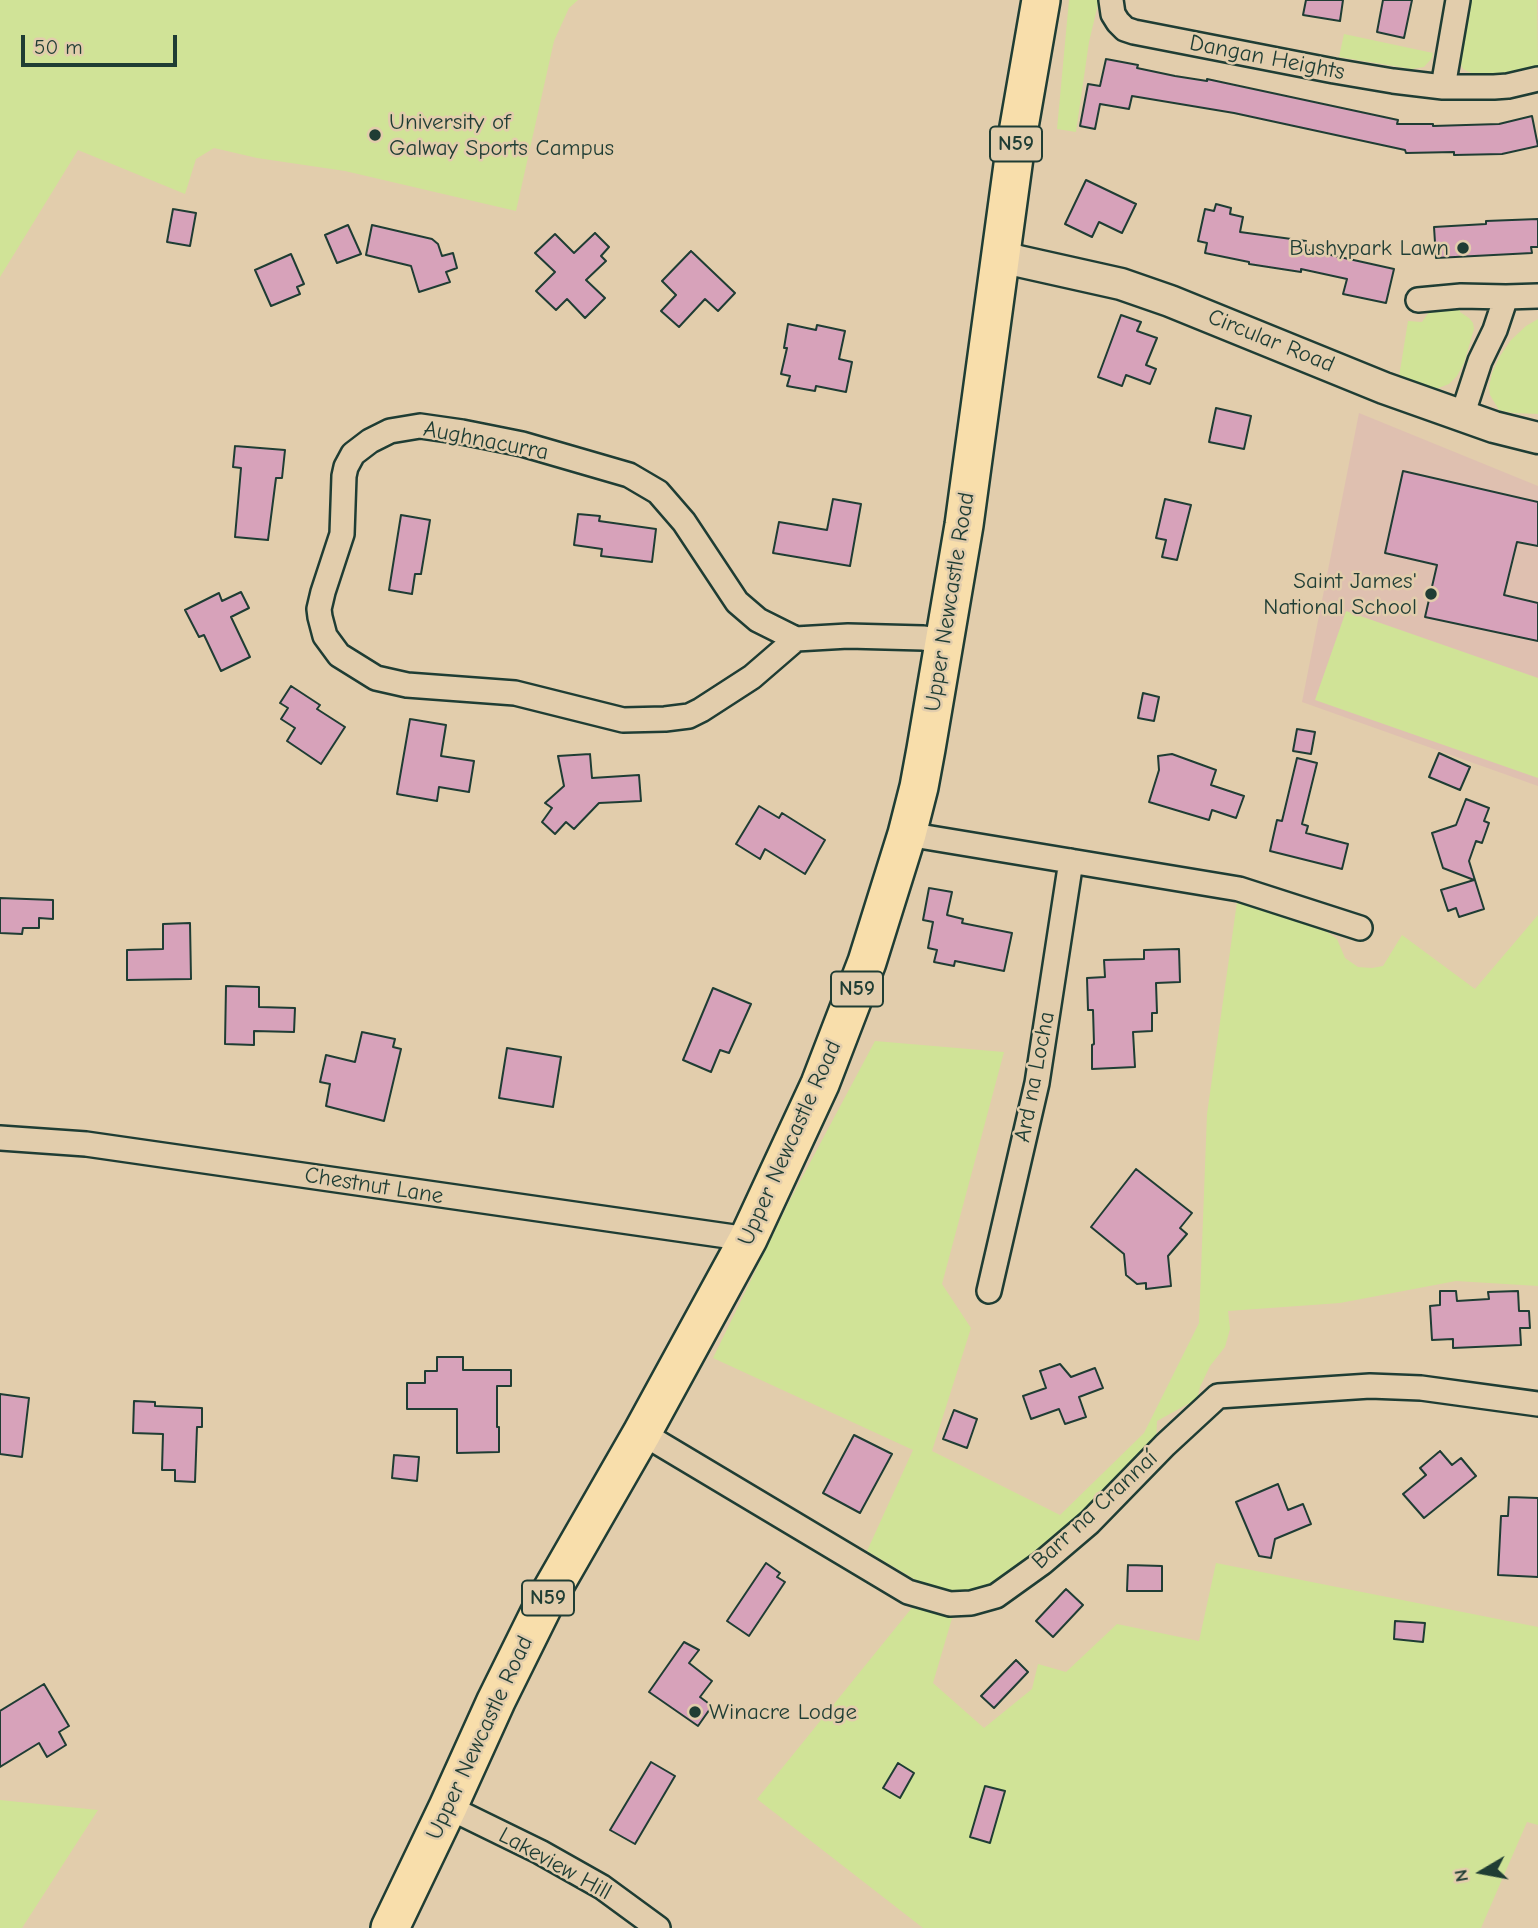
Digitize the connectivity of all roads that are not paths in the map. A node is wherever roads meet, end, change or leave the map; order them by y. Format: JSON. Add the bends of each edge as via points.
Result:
{"nodes":[{"id":1,"x":1041,"y":0,"type":"edge"},
{"id":2,"x":1111,"y":0,"type":"edge"},
{"id":3,"x":1458,"y":0,"type":"edge"},
{"id":4,"x":1538,"y":79,"type":"edge"},
{"id":5,"x":1443,"y":87,"type":"junction"},
{"id":6,"x":1000,"y":255,"type":"junction"},
{"id":7,"x":1538,"y":296,"type":"edge"},
{"id":8,"x":1506,"y":297,"type":"junction"},
{"id":9,"x":1418,"y":300,"type":"dead end"},
{"id":10,"x":1462,"y":416,"type":"junction"},
{"id":11,"x":1538,"y":438,"type":"edge"},
{"id":12,"x":796,"y":639,"type":"junction"},
{"id":13,"x":945,"y":641,"type":"junction"},
{"id":14,"x":907,"y":834,"type":"junction"},
{"id":15,"x":1071,"y":861,"type":"junction"},
{"id":16,"x":1360,"y":928,"type":"dead end"},
{"id":17,"x":0,"y":1138,"type":"edge"},
{"id":18,"x":748,"y":1239,"type":"junction"},
{"id":19,"x":989,"y":1291,"type":"dead end"},
{"id":20,"x":1538,"y":1404,"type":"edge"},
{"id":21,"x":642,"y":1433,"type":"junction"},
{"id":22,"x":448,"y":1807,"type":"junction"},
{"id":23,"x":390,"y":1928,"type":"edge"},
{"id":24,"x":658,"y":1928,"type":"edge"}],
"edges":[{"from":1,"to":6,"type":"main road","name":"Upper Newcastle Road","number":"N59"},
{"from":2,"to":5,"type":"street","name":"Dangan Heights","via":[[1118,22],[1134,32]]},
{"from":3,"to":5,"type":"street"},
{"from":4,"to":5,"type":"street","name":"Dangan Heights","via":[[1501,87]]},
{"from":6,"to":10,"type":"street","name":"Circular Road","via":[[1121,284],[1170,301]]},
{"from":6,"to":13,"type":"main road","name":"Upper Newcastle Road","number":"N59"},
{"from":7,"to":8,"type":"street"},
{"from":8,"to":9,"type":"street"},
{"from":8,"to":10,"type":"street"},
{"from":10,"to":11,"type":"street","name":"Circular Road"},
{"from":12,"to":12,"type":"street","name":"Aughnacurra","via":[[752,677],[701,710],[665,719],[623,720],[515,693],[407,685],[376,678],[339,655],[320,617],[323,592],[342,534],[345,467],[370,441],[390,431],[420,426],[522,444],[629,475],[658,492],[688,527],[737,603],[758,620]]},
{"from":12,"to":13,"type":"street","name":"Aughnacurra","via":[[848,636]]},
{"from":13,"to":14,"type":"main road","name":"Upper Newcastle Road","number":"N59"},
{"from":14,"to":15,"type":"street"},
{"from":14,"to":18,"type":"main road","name":"Upper Newcastle Road","number":"N59","via":[[867,962],[820,1084]]},
{"from":15,"to":16,"type":"street","via":[[1239,889]]},
{"from":15,"to":19,"type":"street","name":"Ard na Locha","via":[[1037,1083]]},
{"from":17,"to":18,"type":"street","name":"Chestnut Lane","via":[[86,1144]]},
{"from":18,"to":21,"type":"main road","name":"Upper Newcastle Road","number":"N59"},
{"from":20,"to":21,"type":"street","name":"Barr na Crannaí","via":[[1370,1386],[1217,1396],[1042,1563],[996,1596],[950,1604],[908,1592]]},
{"from":21,"to":22,"type":"main road","name":"Upper Newcastle Road","number":"N59","via":[[545,1602]]},
{"from":22,"to":23,"type":"main road","name":"Upper Newcastle Road","number":"N59"},
{"from":22,"to":24,"type":"street","name":"Lakeview Hill","via":[[582,1875]]}]}
